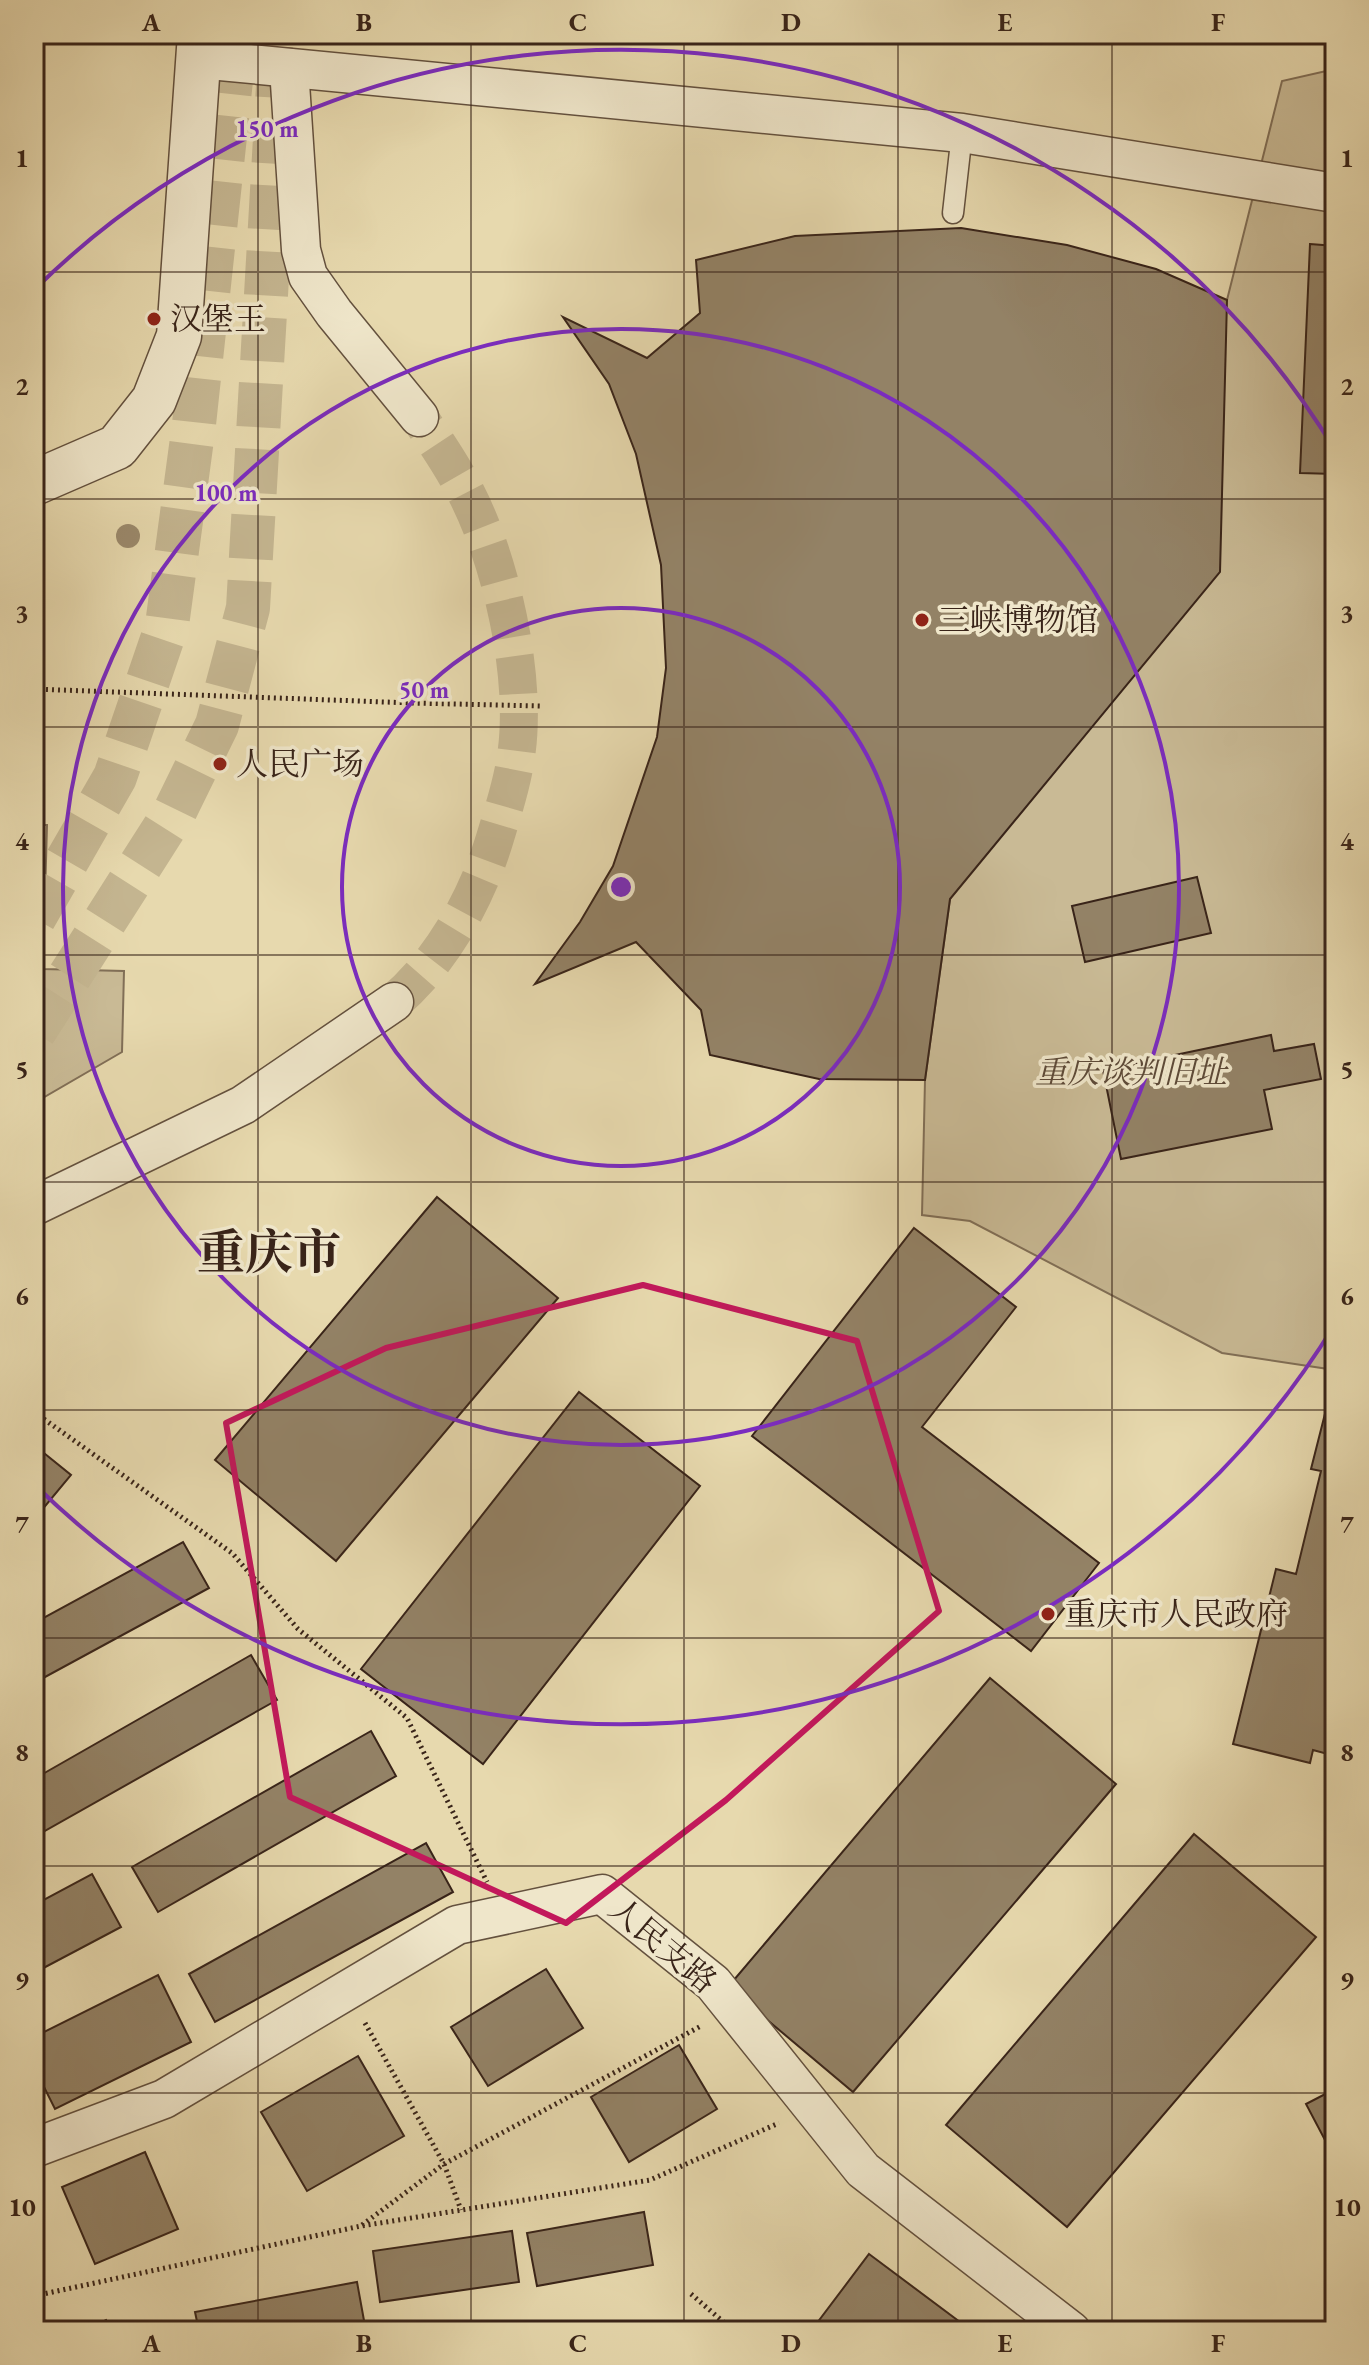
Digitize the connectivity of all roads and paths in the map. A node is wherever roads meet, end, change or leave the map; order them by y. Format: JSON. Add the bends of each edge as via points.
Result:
{"nodes":[{"id":1,"x":200,"y":46,"type":"edge"},
{"id":2,"x":289,"y":68,"type":"junction"},
{"id":3,"x":962,"y":133,"type":"junction"},
{"id":4,"x":1335,"y":193,"type":"edge"},
{"id":5,"x":953,"y":213,"type":"dead end"},
{"id":6,"x":419,"y":417,"type":"tunnel mouth"},
{"id":7,"x":34,"y":483,"type":"edge"},
{"id":8,"x":34,"y":689,"type":"edge"},
{"id":9,"x":540,"y":706,"type":"dead end"},
{"id":10,"x":394,"y":1002,"type":"tunnel mouth"},
{"id":11,"x":34,"y":1206,"type":"edge"},
{"id":12,"x":34,"y":1412,"type":"edge"},
{"id":13,"x":504,"y":1915,"type":"junction"},
{"id":14,"x":347,"y":1990,"type":"junction"},
{"id":15,"x":733,"y":2008,"type":"junction"},
{"id":16,"x":813,"y":2108,"type":"junction"},
{"id":17,"x":34,"y":2148,"type":"edge"},
{"id":18,"x":444,"y":2164,"type":"junction"},
{"id":19,"x":461,"y":2210,"type":"junction"},
{"id":20,"x":361,"y":2226,"type":"junction"},
{"id":21,"x":691,"y":2294,"type":"dead end"},
{"id":22,"x":34,"y":2296,"type":"edge"},
{"id":23,"x":734,"y":2331,"type":"edge"},
{"id":24,"x":1071,"y":2331,"type":"edge"}],
"edges":[{"from":1,"to":2,"type":"street"},
{"from":1,"to":7,"type":"street","via":[[179,336],[154,400],[117,447]]},
{"from":2,"to":3,"type":"street"},
{"from":2,"to":6,"type":"street","via":[[301,250],[308,276]]},
{"from":3,"to":4,"type":"street"},
{"from":3,"to":5,"type":"lane"},
{"from":8,"to":9,"type":"path"},
{"from":10,"to":11,"type":"street","via":[[243,1105]]},
{"from":12,"to":13,"type":"path","via":[[232,1553],[298,1629],[407,1718]]},
{"from":13,"to":14,"type":"street","name":"人民支路","via":[[457,1925]]},
{"from":13,"to":15,"type":"street","name":"人民支路","via":[[602,1894],[713,1983]]},
{"from":14,"to":17,"type":"street","name":"人民支路","via":[[164,2099]]},
{"from":14,"to":18,"type":"path"},
{"from":15,"to":16,"type":"street","name":"人民支路"},
{"from":15,"to":18,"type":"path"},
{"from":16,"to":19,"type":"path","via":[[650,2180]]},
{"from":16,"to":24,"type":"street","name":"人民支路","via":[[863,2170]]},
{"from":18,"to":19,"type":"path"},
{"from":18,"to":20,"type":"path"},
{"from":19,"to":20,"type":"path"},
{"from":20,"to":22,"type":"path"},
{"from":21,"to":23,"type":"path"}]}
